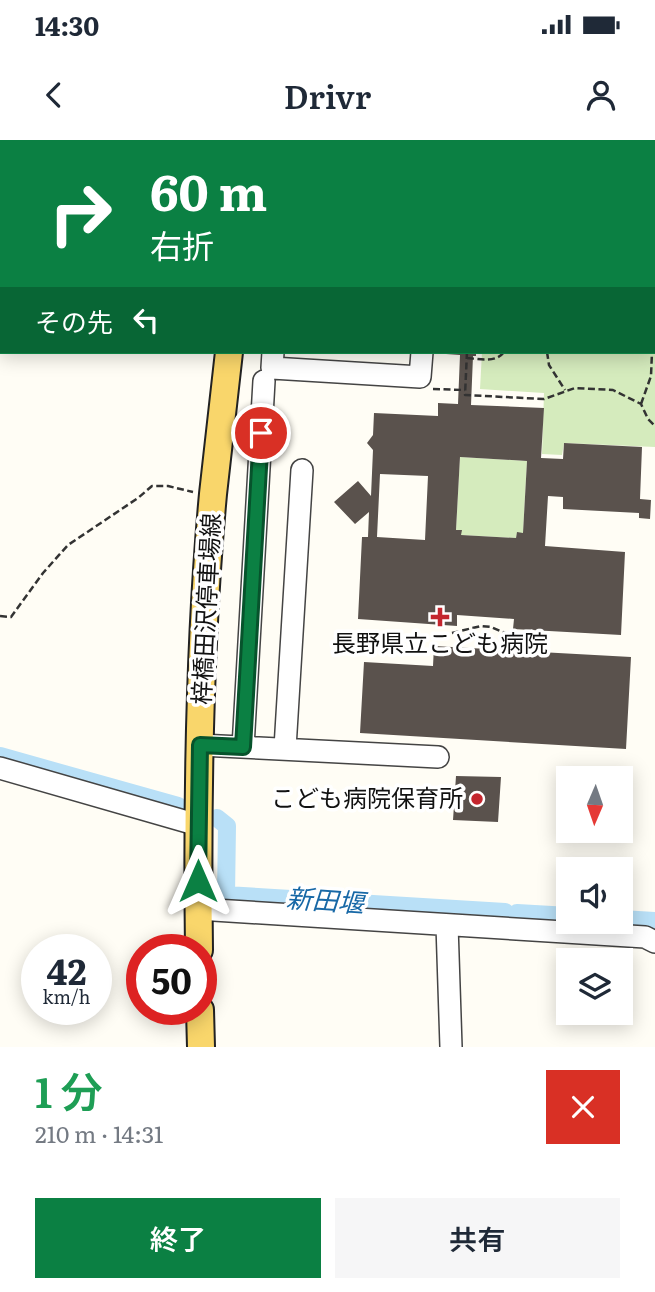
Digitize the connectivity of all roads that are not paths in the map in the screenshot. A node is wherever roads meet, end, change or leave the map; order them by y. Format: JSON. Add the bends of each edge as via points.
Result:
{"nodes":[{"id":1,"x":229,"y":354,"type":"edge"},
{"id":2,"x":273,"y":354,"type":"edge"},
{"id":3,"x":422,"y":354,"type":"edge"},
{"id":4,"x":264,"y":381,"type":"dead end"},
{"id":5,"x":302,"y":470,"type":"dead end"},
{"id":6,"x":200,"y":745,"type":"junction"},
{"id":7,"x":243,"y":747,"type":"junction"},
{"id":8,"x":285,"y":748,"type":"junction"},
{"id":9,"x":439,"y":757,"type":"dead end"},
{"id":10,"x":0,"y":768,"type":"edge"},
{"id":11,"x":198,"y":825,"type":"junction"},
{"id":12,"x":198,"y":909,"type":"junction"},
{"id":13,"x":447,"y":925,"type":"junction"},
{"id":14,"x":199,"y":934,"type":"edge"},
{"id":15,"x":655,"y":942,"type":"edge"},
{"id":16,"x":200,"y":1025,"type":"edge"},
{"id":17,"x":201,"y":1047,"type":"edge"},
{"id":18,"x":452,"y":1047,"type":"edge"}],
"edges":[{"from":1,"to":6,"type":"main road","name":"梓橋田沢停車場線","via":[[213,495]]},
{"from":2,"to":3,"type":"street","via":[[272,368],[420,377]]},
{"from":4,"to":7,"type":"street"},
{"from":5,"to":8,"type":"street"},
{"from":6,"to":7,"type":"street"},
{"from":6,"to":11,"type":"main road","name":"梓橋田沢停車場線"},
{"from":7,"to":8,"type":"street"},
{"from":8,"to":9,"type":"street"},
{"from":10,"to":11,"type":"street"},
{"from":11,"to":12,"type":"main road","name":"梓橋田沢停車場線"},
{"from":12,"to":13,"type":"street"},
{"from":12,"to":14,"type":"main road","name":"梓橋田沢停車場線"},
{"from":13,"to":15,"type":"street","via":[[645,937]]},
{"from":13,"to":18,"type":"street"},
{"from":16,"to":17,"type":"main road"}]}
